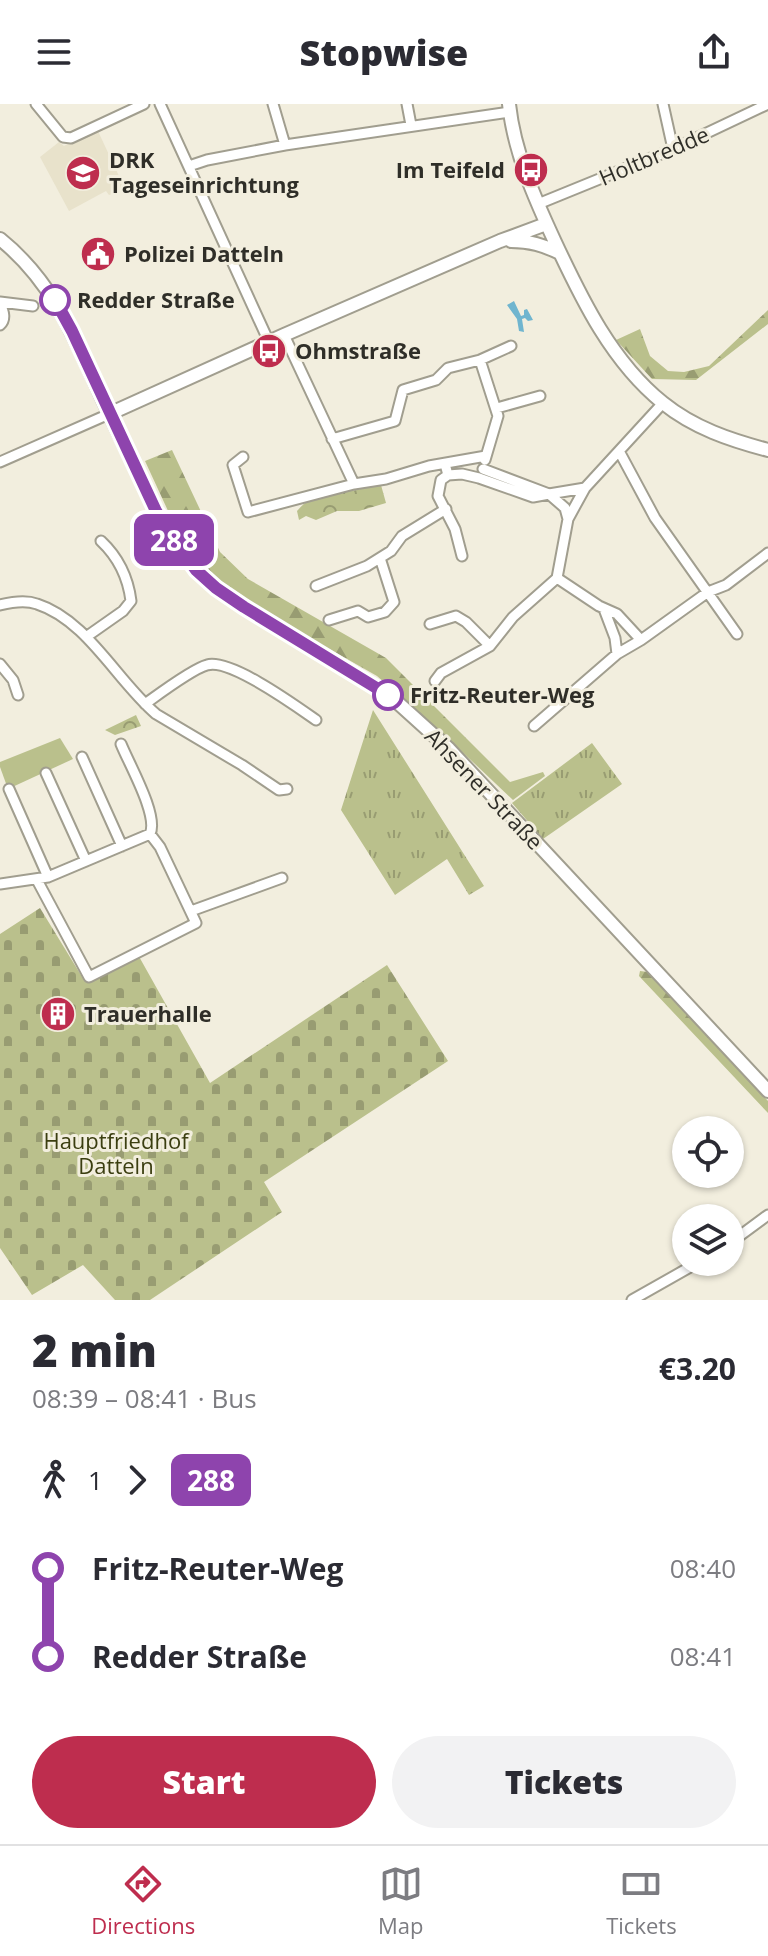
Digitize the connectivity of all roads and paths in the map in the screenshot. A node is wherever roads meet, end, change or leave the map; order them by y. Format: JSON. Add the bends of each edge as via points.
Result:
{"nodes":[{"id":1,"x":36,"y":104,"type":"edge"},
{"id":2,"x":144,"y":104,"type":"edge"},
{"id":3,"x":160,"y":104,"type":"edge"},
{"id":4,"x":273,"y":104,"type":"edge"},
{"id":5,"x":407,"y":104,"type":"edge"},
{"id":6,"x":663,"y":104,"type":"edge"},
{"id":7,"x":768,"y":104,"type":"edge"},
{"id":8,"x":509,"y":108,"type":"edge"},
{"id":9,"x":411,"y":125,"type":"junction"},
{"id":10,"x":285,"y":145,"type":"junction"},
{"id":11,"x":673,"y":149,"type":"junction"},
{"id":12,"x":189,"y":166,"type":"junction"},
{"id":13,"x":542,"y":213,"type":"junction"},
{"id":14,"x":0,"y":239,"type":"edge"},
{"id":15,"x":500,"y":241,"type":"junction"},
{"id":16,"x":560,"y":253,"type":"junction"},
{"id":17,"x":0,"y":303,"type":"edge"},
{"id":18,"x":33,"y":306,"type":"dead end"},
{"id":19,"x":0,"y":325,"type":"edge"},
{"id":20,"x":284,"y":335,"type":"junction"},
{"id":21,"x":269,"y":342,"type":"junction"},
{"id":22,"x":511,"y":346,"type":"dead end"},
{"id":23,"x":480,"y":360,"type":"junction"},
{"id":24,"x":540,"y":396,"type":"dead end"},
{"id":25,"x":663,"y":403,"type":"junction"},
{"id":26,"x":497,"y":408,"type":"junction"},
{"id":27,"x":109,"y":414,"type":"junction"},
{"id":28,"x":332,"y":439,"type":"junction"},
{"id":29,"x":768,"y":450,"type":"edge"},
{"id":30,"x":619,"y":451,"type":"junction"},
{"id":31,"x":486,"y":456,"type":"junction"},
{"id":32,"x":243,"y":457,"type":"dead end"},
{"id":33,"x":0,"y":462,"type":"edge"},
{"id":34,"x":445,"y":464,"type":"junction"},
{"id":35,"x":481,"y":473,"type":"junction"},
{"id":36,"x":448,"y":475,"type":"junction"},
{"id":37,"x":354,"y":484,"type":"junction"},
{"id":38,"x":585,"y":488,"type":"junction"},
{"id":39,"x":549,"y":494,"type":"junction"},
{"id":40,"x":446,"y":509,"type":"junction"},
{"id":41,"x":568,"y":519,"type":"junction"},
{"id":42,"x":101,"y":541,"type":"dead end"},
{"id":43,"x":768,"y":553,"type":"edge"},
{"id":44,"x":462,"y":556,"type":"dead end"},
{"id":45,"x":380,"y":558,"type":"junction"},
{"id":46,"x":557,"y":578,"type":"junction"},
{"id":47,"x":316,"y":586,"type":"dead end"},
{"id":48,"x":708,"y":592,"type":"junction"},
{"id":49,"x":0,"y":605,"type":"edge"},
{"id":50,"x":604,"y":609,"type":"junction"},
{"id":51,"x":329,"y":620,"type":"dead end"},
{"id":52,"x":430,"y":624,"type":"dead end"},
{"id":53,"x":737,"y":634,"type":"dead end"},
{"id":54,"x":86,"y":637,"type":"junction"},
{"id":55,"x":641,"y":640,"type":"junction"},
{"id":56,"x":490,"y":646,"type":"junction"},
{"id":57,"x":617,"y":654,"type":"junction"},
{"id":58,"x":0,"y":664,"type":"edge"},
{"id":59,"x":435,"y":681,"type":"dead end"},
{"id":60,"x":18,"y":695,"type":"dead end"},
{"id":61,"x":145,"y":704,"type":"junction"},
{"id":62,"x":316,"y":720,"type":"dead end"},
{"id":63,"x":534,"y":726,"type":"dead end"},
{"id":64,"x":121,"y":744,"type":"dead end"},
{"id":65,"x":82,"y":757,"type":"dead end"},
{"id":66,"x":46,"y":773,"type":"dead end"},
{"id":67,"x":9,"y":789,"type":"dead end"},
{"id":68,"x":287,"y":789,"type":"dead end"},
{"id":69,"x":150,"y":834,"type":"junction"},
{"id":70,"x":122,"y":846,"type":"junction"},
{"id":71,"x":86,"y":861,"type":"junction"},
{"id":72,"x":48,"y":877,"type":"junction"},
{"id":73,"x":282,"y":878,"type":"dead end"},
{"id":74,"x":37,"y":880,"type":"junction"},
{"id":75,"x":0,"y":884,"type":"edge"},
{"id":76,"x":191,"y":911,"type":"junction"},
{"id":77,"x":768,"y":1091,"type":"edge"},
{"id":78,"x":768,"y":1215,"type":"edge"},
{"id":79,"x":744,"y":1233,"type":"edge"},
{"id":80,"x":674,"y":1276,"type":"edge"},
{"id":81,"x":632,"y":1300,"type":"edge"}],
"edges":[{"from":1,"to":2,"type":"street","via":[[63,137],[71,138]]},
{"from":3,"to":12,"type":"street"},
{"from":4,"to":10,"type":"street"},
{"from":5,"to":9,"type":"street"},
{"from":6,"to":11,"type":"street"},
{"from":7,"to":11,"type":"street","name":"Holtbredde"},
{"from":8,"to":9,"type":"street"},
{"from":8,"to":13,"type":"main road"},
{"from":9,"to":10,"type":"street"},
{"from":10,"to":12,"type":"street"},
{"from":11,"to":13,"type":"street","name":"Holtbredde"},
{"from":12,"to":21,"type":"street"},
{"from":13,"to":15,"type":"main road"},
{"from":13,"to":16,"type":"main road"},
{"from":14,"to":27,"type":"main road","name":"Ahsener Straße","via":[[53,297]]},
{"from":15,"to":16,"type":"main road","via":[[529,241]]},
{"from":15,"to":20,"type":"main road"},
{"from":16,"to":25,"type":"main road","via":[[614,349]]},
{"from":17,"to":18,"type":"street"},
{"from":17,"to":19,"type":"street"},
{"from":20,"to":21,"type":"main road"},
{"from":20,"to":28,"type":"street"},
{"from":21,"to":27,"type":"main road"},
{"from":22,"to":23,"type":"street"},
{"from":23,"to":26,"type":"street"},
{"from":23,"to":28,"type":"street","via":[[448,368],[436,380],[403,390],[395,421]]},
{"from":24,"to":26,"type":"street"},
{"from":25,"to":29,"type":"main road","via":[[701,428]]},
{"from":25,"to":30,"type":"street"},
{"from":26,"to":31,"type":"street"},
{"from":27,"to":33,"type":"street"},
{"from":27,"to":77,"type":"main road","name":"Ahsener Straße","via":[[156,511],[196,570],[408,711]]},
{"from":28,"to":37,"type":"street"},
{"from":30,"to":38,"type":"street"},
{"from":30,"to":48,"type":"street","via":[[655,518]]},
{"from":31,"to":34,"type":"street"},
{"from":31,"to":35,"type":"street"},
{"from":32,"to":37,"type":"street","via":[[233,465],[248,512]]},
{"from":34,"to":36,"type":"street"},
{"from":34,"to":37,"type":"street"},
{"from":35,"to":36,"type":"street"},
{"from":35,"to":39,"type":"street"},
{"from":36,"to":40,"type":"street","via":[[441,480],[438,496]]},
{"from":38,"to":39,"type":"street"},
{"from":38,"to":41,"type":"street"},
{"from":39,"to":41,"type":"street","via":[[565,508]]},
{"from":40,"to":44,"type":"street"},
{"from":40,"to":45,"type":"street","via":[[402,536]]},
{"from":41,"to":46,"type":"street"},
{"from":42,"to":54,"type":"street","via":[[114,553],[131,601]]},
{"from":43,"to":48,"type":"street"},
{"from":45,"to":47,"type":"street"},
{"from":45,"to":51,"type":"street","via":[[394,602],[385,612],[368,617],[358,611]]},
{"from":46,"to":50,"type":"street"},
{"from":46,"to":56,"type":"street"},
{"from":48,"to":53,"type":"street"},
{"from":48,"to":55,"type":"street"},
{"from":49,"to":54,"type":"street","via":[[38,604]]},
{"from":50,"to":55,"type":"street","via":[[617,614]]},
{"from":50,"to":57,"type":"street"},
{"from":52,"to":56,"type":"street","via":[[456,616]]},
{"from":54,"to":61,"type":"street"},
{"from":55,"to":57,"type":"street"},
{"from":56,"to":59,"type":"street"},
{"from":57,"to":63,"type":"street"},
{"from":58,"to":60,"type":"street"},
{"from":61,"to":62,"type":"street","via":[[206,665],[218,663]]},
{"from":61,"to":68,"type":"street","via":[[279,790]]},
{"from":64,"to":69,"type":"street","via":[[152,813]]},
{"from":65,"to":70,"type":"street"},
{"from":66,"to":71,"type":"street"},
{"from":67,"to":72,"type":"street"},
{"from":69,"to":70,"type":"street"},
{"from":69,"to":76,"type":"street"},
{"from":70,"to":71,"type":"street"},
{"from":71,"to":72,"type":"street"},
{"from":72,"to":74,"type":"street"},
{"from":73,"to":76,"type":"street"},
{"from":74,"to":75,"type":"street"},
{"from":74,"to":76,"type":"street","via":[[89,977],[196,923]]},
{"from":78,"to":79,"type":"street"},
{"from":80,"to":81,"type":"street"}]}
